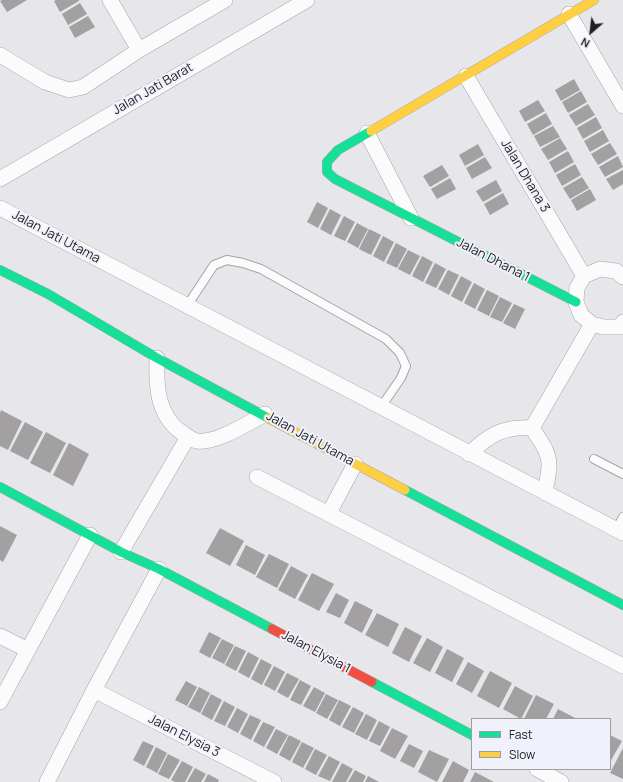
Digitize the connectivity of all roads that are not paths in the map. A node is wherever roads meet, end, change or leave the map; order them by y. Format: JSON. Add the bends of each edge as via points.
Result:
{"nodes":[{"id":1,"x":110,"y":0,"type":"edge"},
{"id":2,"x":225,"y":0,"type":"edge"},
{"id":3,"x":307,"y":0,"type":"edge"},
{"id":4,"x":594,"y":0,"type":"edge"},
{"id":5,"x":569,"y":14,"type":"junction"},
{"id":6,"x":139,"y":50,"type":"junction"},
{"id":7,"x":0,"y":55,"type":"edge"},
{"id":8,"x":466,"y":76,"type":"junction"},
{"id":9,"x":623,"y":106,"type":"edge"},
{"id":10,"x":367,"y":133,"type":"junction"},
{"id":11,"x":0,"y":179,"type":"edge"},
{"id":12,"x":0,"y":208,"type":"edge"},
{"id":13,"x":411,"y":218,"type":"junction"},
{"id":14,"x":0,"y":270,"type":"edge"},
{"id":15,"x":584,"y":276,"type":"junction"},
{"id":16,"x":623,"y":277,"type":"edge"},
{"id":17,"x":576,"y":302,"type":"junction"},
{"id":18,"x":187,"y":306,"type":"junction"},
{"id":19,"x":592,"y":324,"type":"junction"},
{"id":20,"x":622,"y":326,"type":"edge"},
{"id":21,"x":157,"y":358,"type":"junction"},
{"id":22,"x":381,"y":407,"type":"junction"},
{"id":23,"x":265,"y":414,"type":"junction"},
{"id":24,"x":532,"y":428,"type":"junction"},
{"id":25,"x":188,"y":436,"type":"junction"},
{"id":26,"x":469,"y":454,"type":"junction"},
{"id":27,"x":594,"y":459,"type":"dead end"},
{"id":28,"x":355,"y":464,"type":"junction"},
{"id":29,"x":623,"y":474,"type":"edge"},
{"id":30,"x":257,"y":477,"type":"dead end"},
{"id":31,"x":0,"y":487,"type":"edge"},
{"id":32,"x":545,"y":493,"type":"junction"},
{"id":33,"x":329,"y":513,"type":"junction"},
{"id":34,"x":621,"y":527,"type":"edge"},
{"id":35,"x":90,"y":535,"type":"junction"},
{"id":36,"x":120,"y":552,"type":"junction"},
{"id":37,"x":159,"y":569,"type":"junction"},
{"id":38,"x":623,"y":604,"type":"edge"},
{"id":39,"x":0,"y":636,"type":"edge"},
{"id":40,"x":28,"y":650,"type":"junction"},
{"id":41,"x":622,"y":665,"type":"edge"},
{"id":42,"x":94,"y":690,"type":"junction"},
{"id":43,"x":0,"y":702,"type":"edge"},
{"id":44,"x":471,"y":734,"type":"edge"},
{"id":45,"x":539,"y":770,"type":"edge"},
{"id":46,"x":47,"y":782,"type":"edge"},
{"id":47,"x":274,"y":782,"type":"edge"},
{"id":48,"x":562,"y":782,"type":"edge"}],
"edges":[{"from":1,"to":6,"type":"street"},
{"from":2,"to":6,"type":"street"},
{"from":3,"to":11,"type":"street","name":"Jalan Jati Barat"},
{"from":4,"to":5,"type":"street"},
{"from":5,"to":8,"type":"street"},
{"from":5,"to":9,"type":"street"},
{"from":6,"to":7,"type":"street","via":[[82,87],[68,90],[44,82]]},
{"from":8,"to":10,"type":"street"},
{"from":8,"to":15,"type":"street","name":"Jalan Dhana 3"},
{"from":10,"to":13,"type":"street"},
{"from":10,"to":13,"type":"street","name":"Jalan Dhana 1","via":[[338,150],[327,162],[326,172]]},
{"from":12,"to":18,"type":"street","name":"Jalan Jati Utama"},
{"from":13,"to":17,"type":"street","name":"Jalan Dhana 1"},
{"from":14,"to":21,"type":"street","name":"Jalan Jati Utama","via":[[48,294]]},
{"from":15,"to":16,"type":"street","via":[[600,269],[616,271]]},
{"from":15,"to":17,"type":"street","via":[[577,288]]},
{"from":17,"to":19,"type":"street","via":[[581,315]]},
{"from":18,"to":22,"type":"street","name":"Jalan Jati Utama"},
{"from":18,"to":22,"type":"lane","via":[[214,265],[227,260],[261,269],[386,339],[400,353],[406,366]]},
{"from":19,"to":20,"type":"street"},
{"from":19,"to":24,"type":"street"},
{"from":21,"to":23,"type":"street","name":"Jalan Jati Utama"},
{"from":21,"to":25,"type":"street","via":[[156,381],[163,411],[170,423]]},
{"from":22,"to":26,"type":"street","name":"Jalan Jati Utama"},
{"from":23,"to":25,"type":"street","via":[[225,435],[197,441]]},
{"from":23,"to":28,"type":"street","name":"Jalan Jati Utama"},
{"from":24,"to":26,"type":"street","via":[[520,427],[495,433]]},
{"from":24,"to":32,"type":"street","via":[[547,453],[549,465]]},
{"from":25,"to":36,"type":"street"},
{"from":26,"to":32,"type":"street","name":"Jalan Jati Utama"},
{"from":27,"to":29,"type":"lane"},
{"from":28,"to":33,"type":"street"},
{"from":28,"to":38,"type":"street","name":"Jalan Jati Utama"},
{"from":30,"to":33,"type":"street"},
{"from":31,"to":35,"type":"street","name":"Jalan Elysia 1"},
{"from":32,"to":34,"type":"street","name":"Jalan Jati Utama"},
{"from":33,"to":41,"type":"street"},
{"from":35,"to":36,"type":"street","name":"Jalan Elysia 1"},
{"from":35,"to":40,"type":"street"},
{"from":36,"to":37,"type":"street","name":"Jalan Elysia 1"},
{"from":37,"to":42,"type":"street"},
{"from":37,"to":44,"type":"street","name":"Jalan Elysia 1"},
{"from":39,"to":40,"type":"street"},
{"from":40,"to":43,"type":"street"},
{"from":42,"to":46,"type":"street"},
{"from":42,"to":47,"type":"street","name":"Jalan Elysia 3"},
{"from":45,"to":48,"type":"street"}]}
